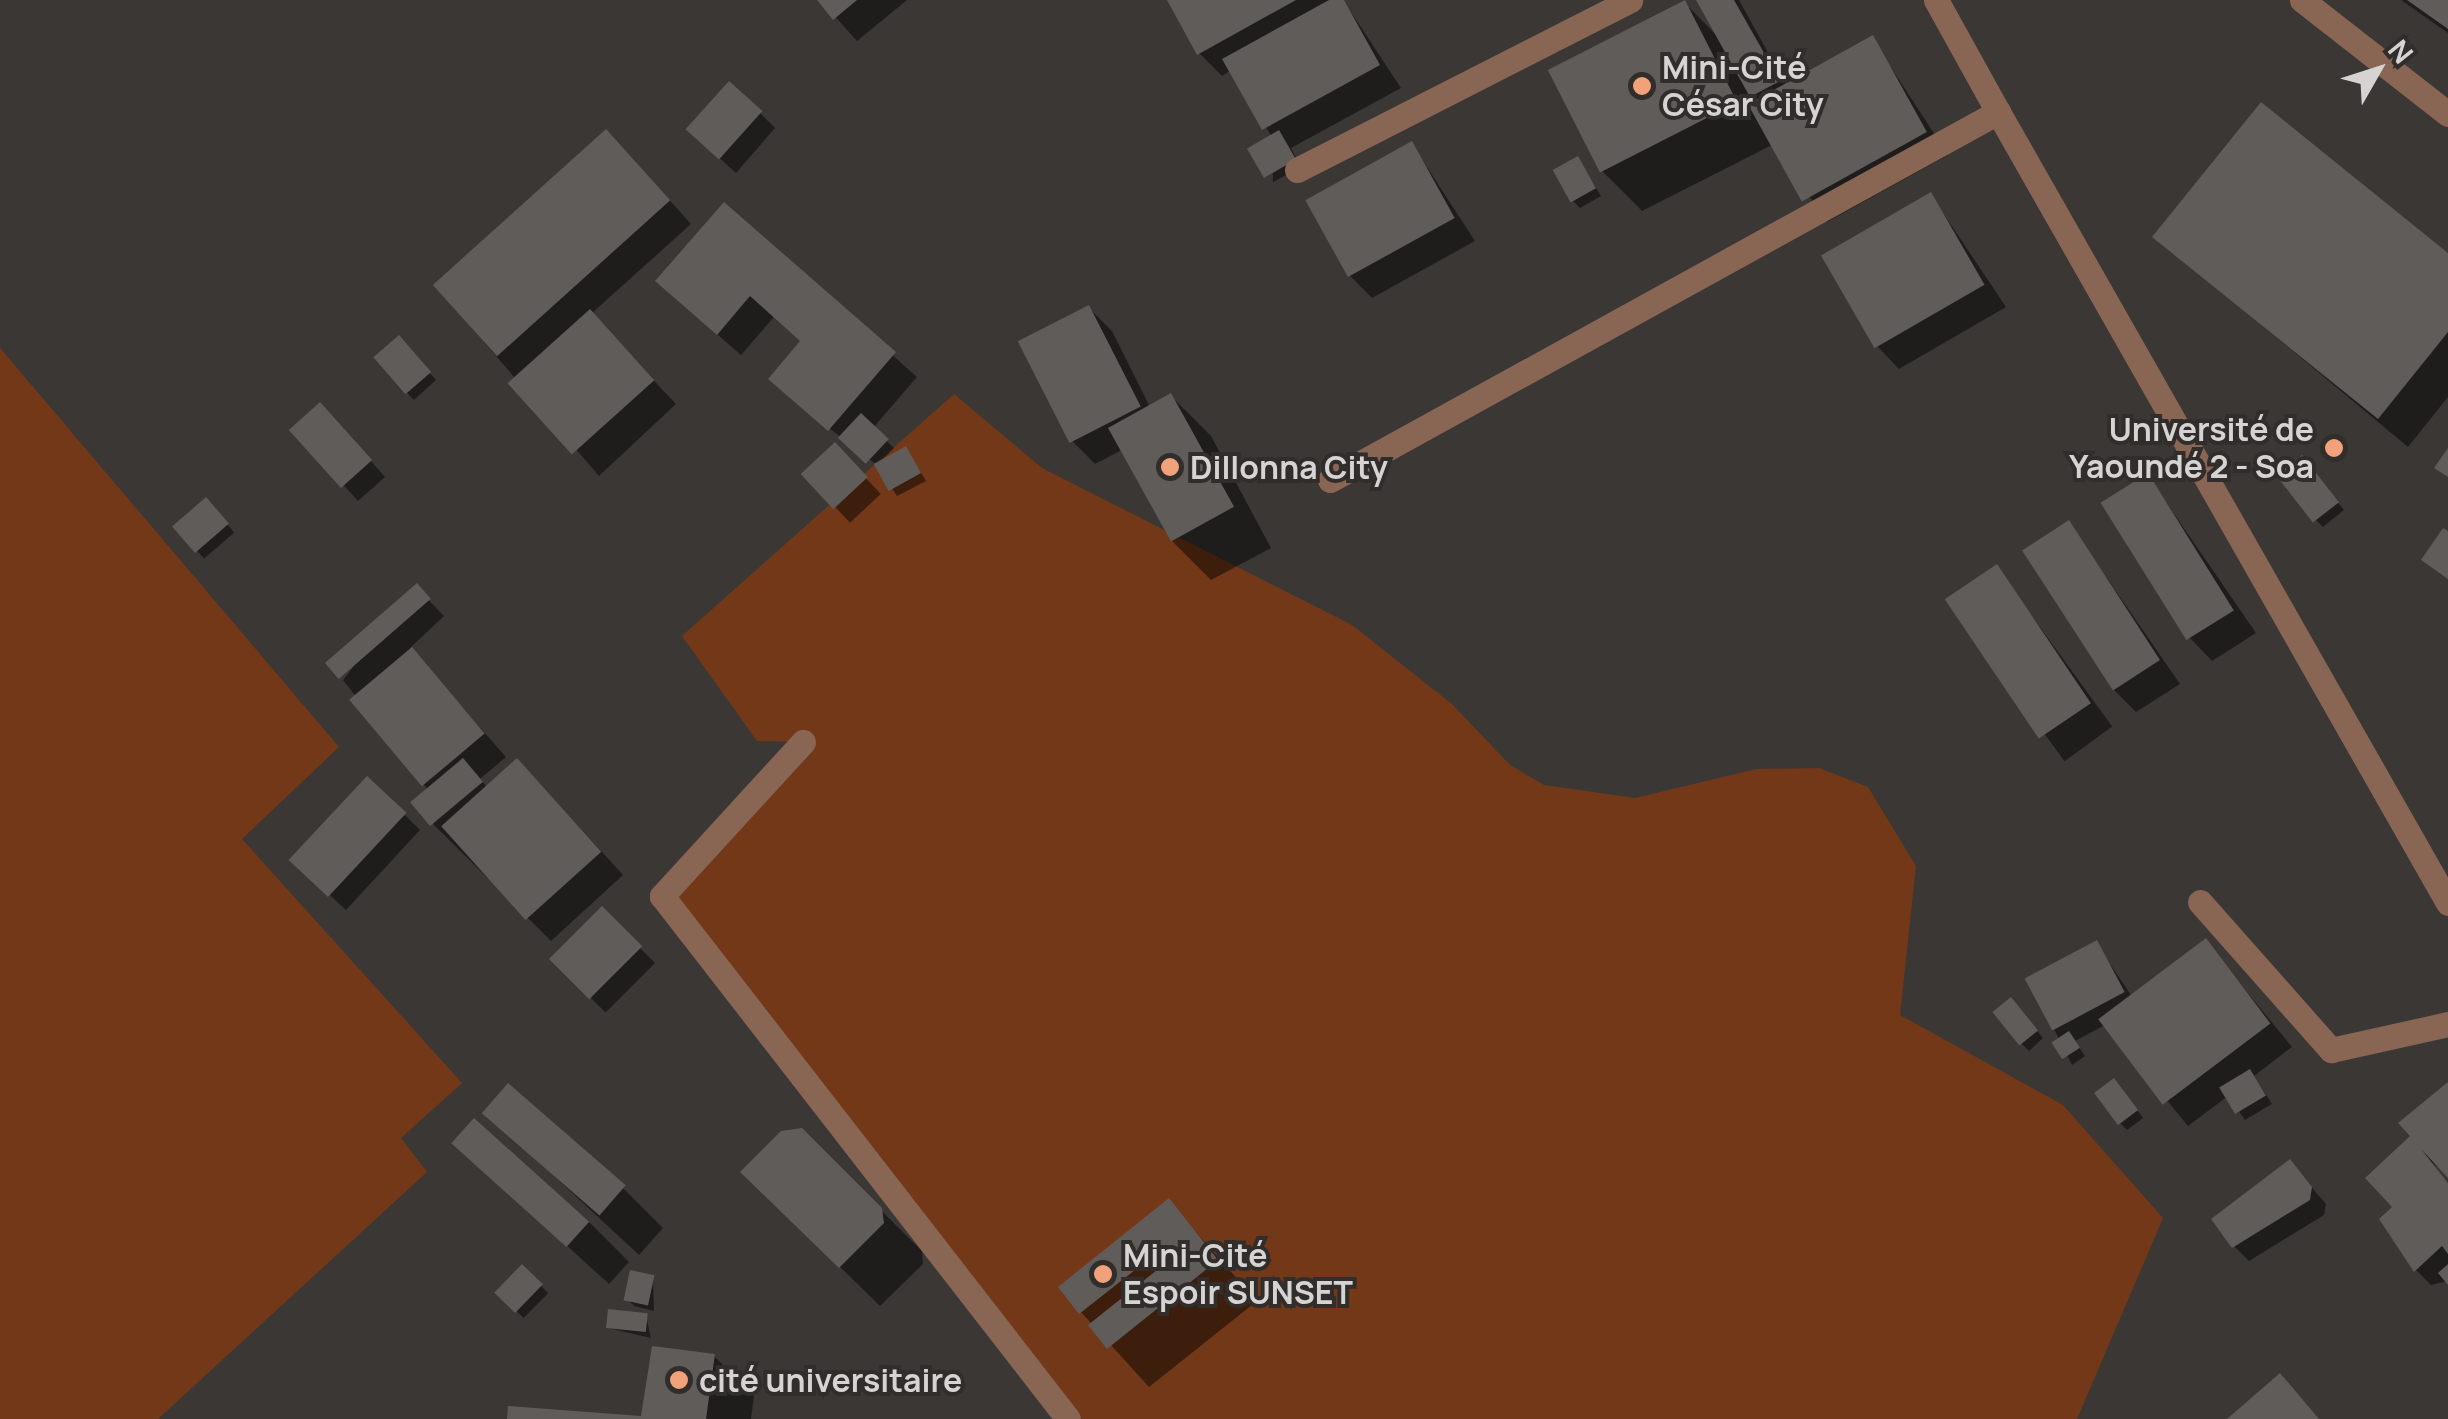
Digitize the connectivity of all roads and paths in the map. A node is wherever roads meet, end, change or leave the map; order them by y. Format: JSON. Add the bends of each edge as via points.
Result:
{"nodes":[{"id":1,"x":1630,"y":0,"type":"edge"},
{"id":2,"x":1936,"y":0,"type":"edge"},
{"id":3,"x":2302,"y":0,"type":"edge"},
{"id":4,"x":1998,"y":112,"type":"junction"},
{"id":5,"x":2448,"y":114,"type":"edge"},
{"id":6,"x":1297,"y":170,"type":"dead end"},
{"id":7,"x":1330,"y":480,"type":"dead end"},
{"id":8,"x":802,"y":742,"type":"dead end"},
{"id":9,"x":2200,"y":902,"type":"dead end"},
{"id":10,"x":2448,"y":903,"type":"edge"},
{"id":11,"x":2448,"y":1024,"type":"edge"},
{"id":12,"x":1068,"y":1419,"type":"edge"}],
"edges":[{"from":1,"to":6,"type":"street"},
{"from":2,"to":4,"type":"street"},
{"from":3,"to":5,"type":"street"},
{"from":4,"to":7,"type":"street"},
{"from":4,"to":10,"type":"street"},
{"from":8,"to":12,"type":"street","via":[[662,896]]},
{"from":9,"to":11,"type":"street","via":[[2330,1050]]}]}
